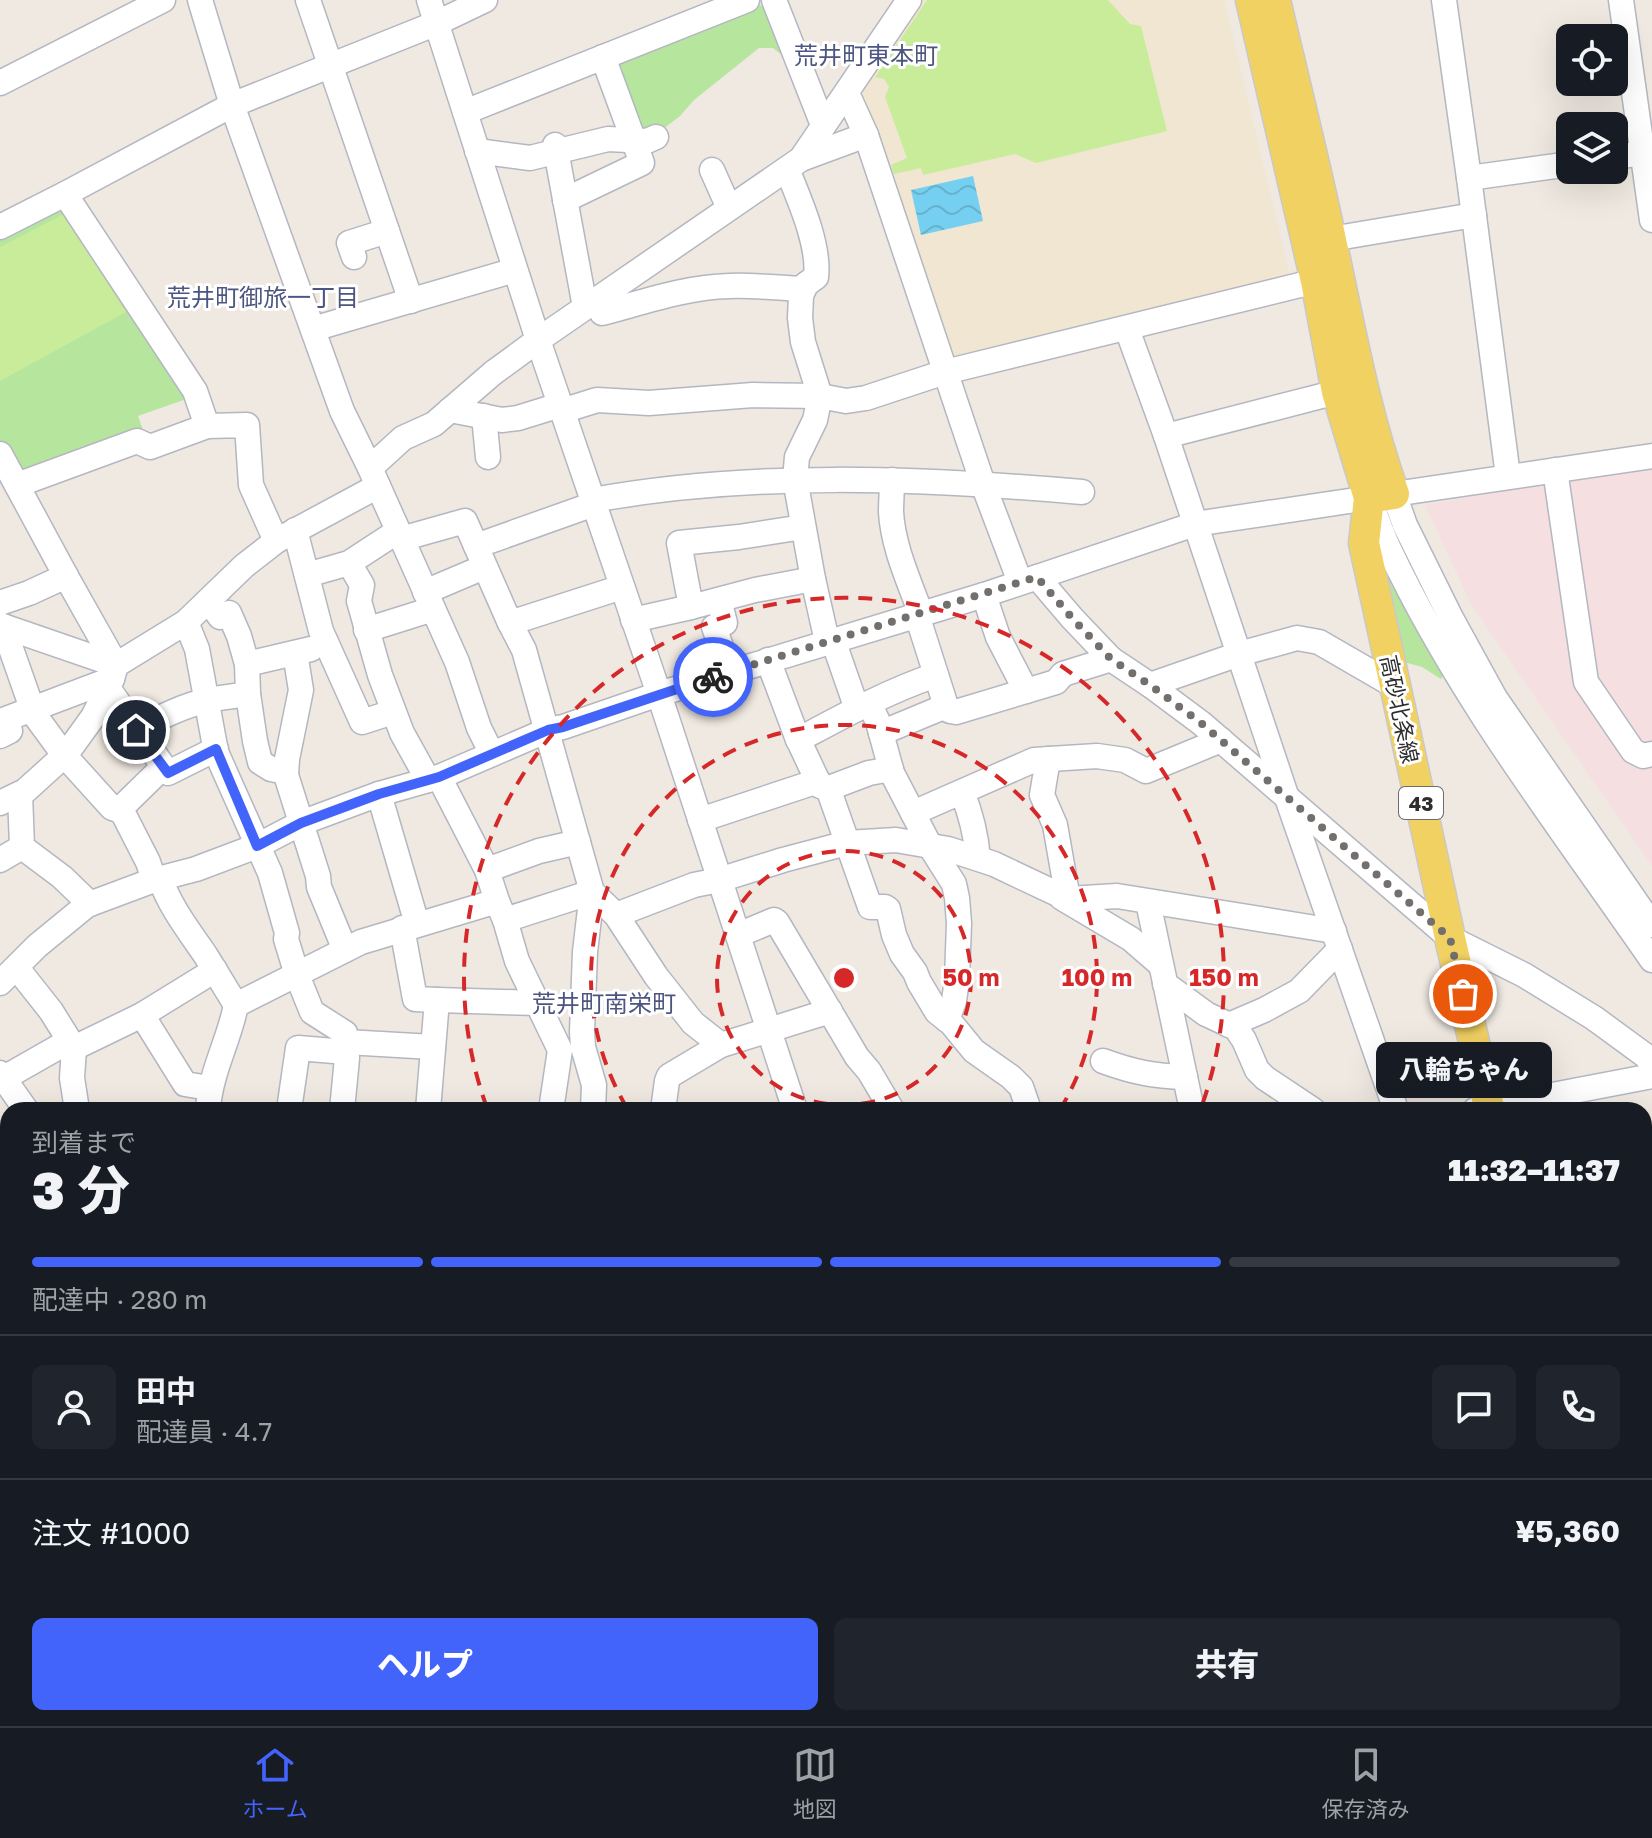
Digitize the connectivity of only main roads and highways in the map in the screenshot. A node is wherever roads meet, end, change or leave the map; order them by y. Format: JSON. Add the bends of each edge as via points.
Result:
{"nodes":[{"id":1,"x":1251,"y":0,"type":"edge"},
{"id":2,"x":1275,"y":0,"type":"edge"},
{"id":3,"x":1382,"y":496,"type":"junction"},
{"id":4,"x":1483,"y":1102,"type":"edge"}],
"edges":[{"from":1,"to":3,"type":"main road","name":"高砂北条線","number":"43","via":[[1337,392]]},
{"from":2,"to":3,"type":"main road","name":"高砂北条線","number":"43","via":[[1379,451]]},
{"from":3,"to":4,"type":"main road","name":"高砂北条線","number":"43","via":[[1364,543]]}]}
